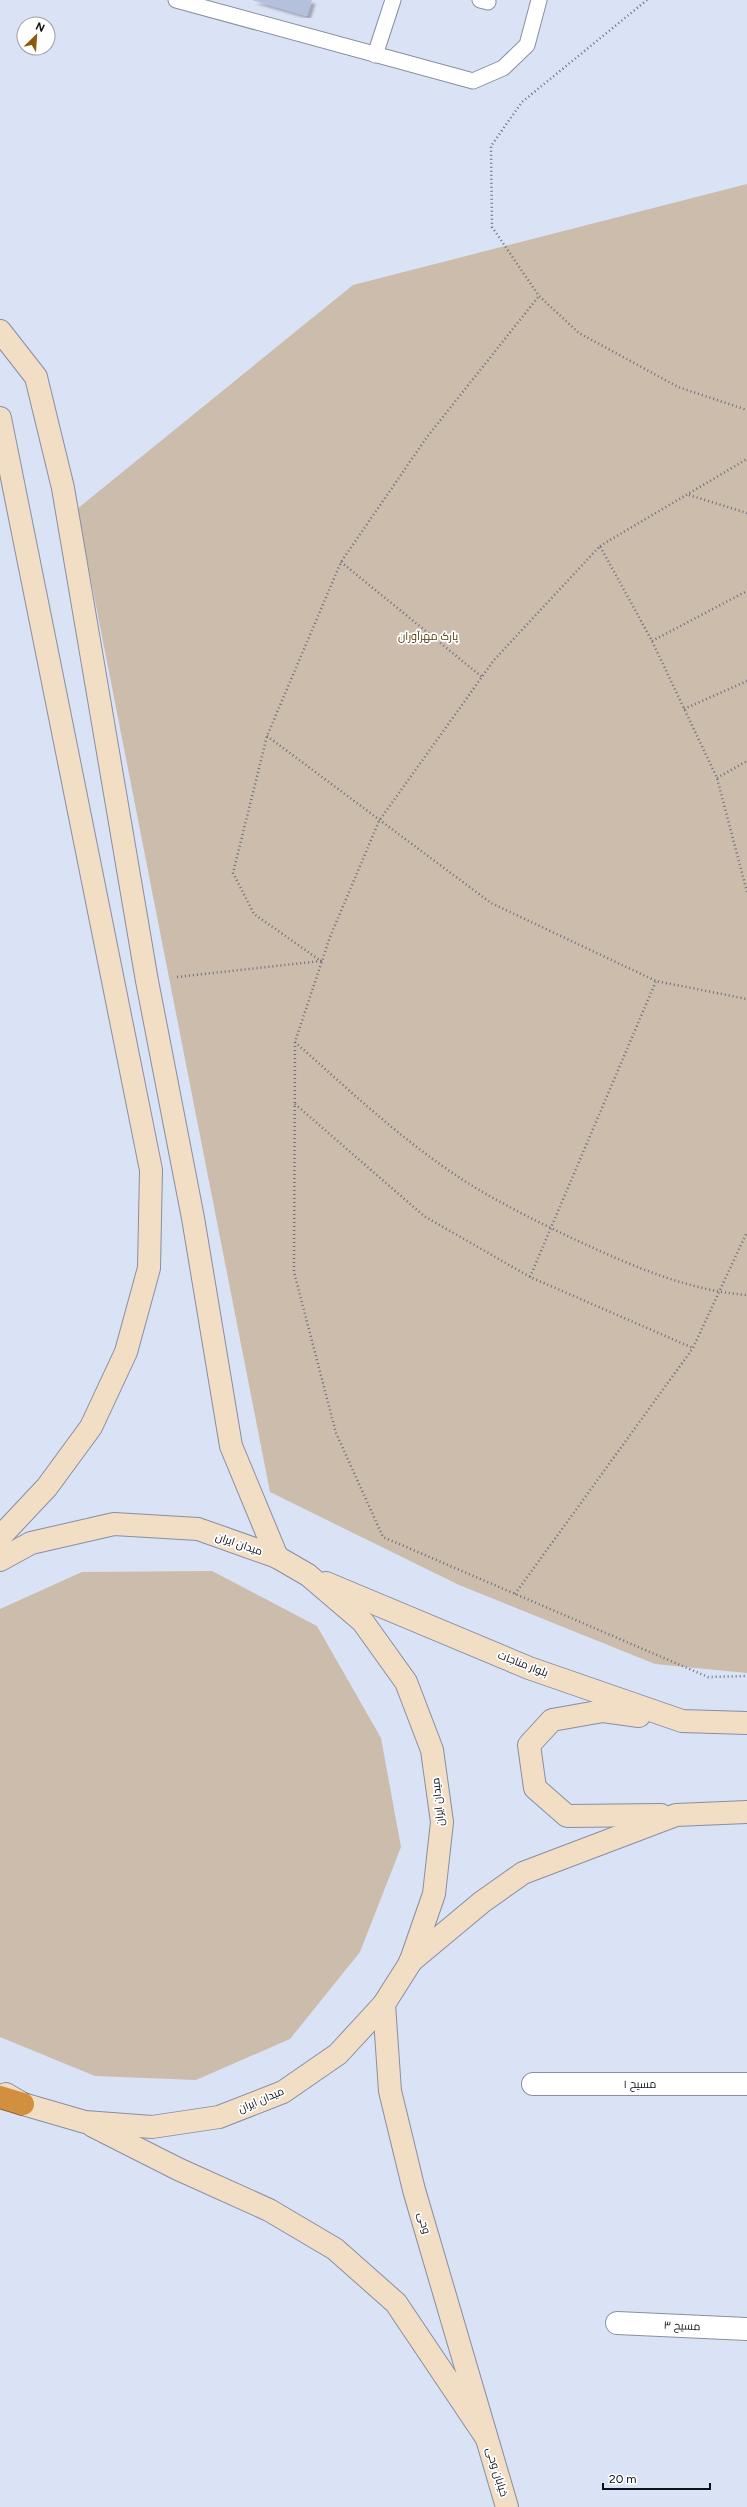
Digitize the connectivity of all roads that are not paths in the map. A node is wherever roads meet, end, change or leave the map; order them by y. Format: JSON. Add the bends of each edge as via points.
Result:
{"nodes":[{"id":1,"x":176,"y":0,"type":"edge"},
{"id":2,"x":393,"y":0,"type":"edge"},
{"id":3,"x":539,"y":0,"type":"edge"},
{"id":4,"x":375,"y":55,"type":"junction"},
{"id":5,"x":0,"y":331,"type":"edge"},
{"id":6,"x":0,"y":418,"type":"edge"},
{"id":7,"x":0,"y":1537,"type":"edge"},
{"id":8,"x":277,"y":1557,"type":"junction"},
{"id":9,"x":0,"y":1560,"type":"edge"},
{"id":10,"x":308,"y":1575,"type":"junction"},
{"id":11,"x":682,"y":1721,"type":"junction"},
{"id":12,"x":747,"y":1723,"type":"edge"},
{"id":13,"x":747,"y":1812,"type":"edge"},
{"id":14,"x":676,"y":1815,"type":"junction"},
{"id":15,"x":410,"y":1963,"type":"junction"},
{"id":16,"x":384,"y":2004,"type":"junction"},
{"id":17,"x":533,"y":2084,"type":"dead end"},
{"id":18,"x":747,"y":2084,"type":"edge"},
{"id":19,"x":0,"y":2090,"type":"edge"},
{"id":20,"x":0,"y":2097,"type":"edge"},
{"id":21,"x":23,"y":2104,"type":"junction"},
{"id":22,"x":85,"y":2122,"type":"junction"},
{"id":23,"x":617,"y":2323,"type":"dead end"},
{"id":24,"x":747,"y":2329,"type":"edge"},
{"id":25,"x":486,"y":2437,"type":"junction"},
{"id":26,"x":507,"y":2507,"type":"edge"}],
"edges":[{"from":1,"to":4,"type":"lane"},
{"from":2,"to":4,"type":"lane"},
{"from":3,"to":4,"type":"lane","via":[[527,45],[503,68],[473,81]]},
{"from":5,"to":8,"type":"street","via":[[36,377],[63,488],[147,981],[193,1218],[231,1446]]},
{"from":6,"to":7,"type":"street","via":[[151,1170],[149,1268],[126,1352],[91,1427],[47,1487]]},
{"from":8,"to":9,"type":"street","name":"میدان ایران","via":[[198,1530],[114,1524],[32,1543]]},
{"from":8,"to":10,"type":"street","name":"میدان ایران"},
{"from":10,"to":11,"type":"street","name":"بلوار مناجات","via":[[529,1668]]},
{"from":10,"to":15,"type":"street","name":"میدان ایران","via":[[363,1622],[401,1676],[432,1750],[442,1822],[434,1894]]},
{"from":11,"to":12,"type":"street","name":"بلوار مناجات"},
{"from":11,"to":14,"type":"street","via":[[603,1711],[552,1720],[529,1746],[535,1788],[567,1816]]},
{"from":13,"to":14,"type":"street"},
{"from":14,"to":15,"type":"street","via":[[523,1873],[482,1902]]},
{"from":15,"to":16,"type":"street","name":"میدان ایران"},
{"from":16,"to":22,"type":"street","name":"میدان ایران","via":[[338,2054],[282,2092],[219,2117],[152,2127]]},
{"from":16,"to":25,"type":"street","name":"وحی","via":[[390,2092],[414,2190]]},
{"from":17,"to":18,"type":"street","name":"مسیح ۱"},
{"from":19,"to":21,"type":"street","name":"میدان ایران"},
{"from":20,"to":21,"type":"highway"},
{"from":21,"to":22,"type":"street","name":"میدان ایران"},
{"from":22,"to":25,"type":"street","via":[[178,2169],[269,2210],[335,2249],[396,2303]]},
{"from":23,"to":24,"type":"street","name":"مسیح ۳"},
{"from":25,"to":26,"type":"street","name":"خیابان وحی"}]}
